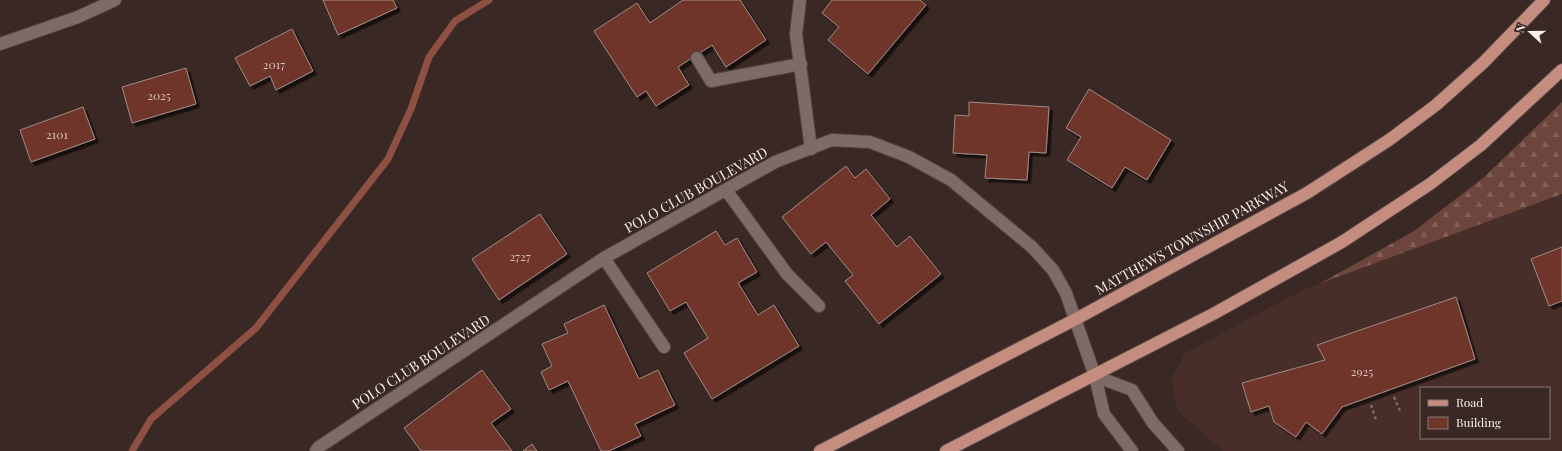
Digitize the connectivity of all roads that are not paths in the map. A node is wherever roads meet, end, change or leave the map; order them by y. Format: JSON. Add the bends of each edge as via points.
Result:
{"nodes":[{"id":1,"x":115,"y":0,"type":"edge"},
{"id":2,"x":800,"y":0,"type":"edge"},
{"id":3,"x":1544,"y":0,"type":"edge"},
{"id":4,"x":0,"y":44,"type":"edge"},
{"id":5,"x":697,"y":58,"type":"dead end"},
{"id":6,"x":801,"y":64,"type":"junction"},
{"id":7,"x":1562,"y":70,"type":"edge"},
{"id":8,"x":811,"y":148,"type":"junction"},
{"id":9,"x":726,"y":190,"type":"junction"},
{"id":10,"x":604,"y":258,"type":"junction"},
{"id":11,"x":819,"y":306,"type":"dead end"},
{"id":12,"x":1076,"y":319,"type":"junction"},
{"id":13,"x":664,"y":347,"type":"dead end"},
{"id":14,"x":1095,"y":376,"type":"junction"},
{"id":15,"x":316,"y":451,"type":"edge"},
{"id":16,"x":820,"y":451,"type":"edge"},
{"id":17,"x":946,"y":451,"type":"edge"},
{"id":18,"x":1132,"y":451,"type":"edge"},
{"id":19,"x":1178,"y":451,"type":"edge"}],
"edges":[{"from":1,"to":4,"type":"street"},
{"from":2,"to":6,"type":"street","via":[[796,34]]},
{"from":3,"to":12,"type":"main road","name":"MATTHEWS TOWNSHIP PARKWAY","via":[[1483,63],[1436,105],[1389,140],[1308,193]]},
{"from":5,"to":6,"type":"street","via":[[711,80]]},
{"from":6,"to":8,"type":"street"},
{"from":7,"to":14,"type":"main road","via":[[1475,149],[1430,184],[1342,242]]},
{"from":8,"to":9,"type":"street","name":"POLO CLUB BOULEVARD","via":[[775,162]]},
{"from":8,"to":12,"type":"street","name":"POLO CLUB BOULEVARD","via":[[832,140],[870,142],[909,157],[951,180],[1032,247],[1056,275]]},
{"from":9,"to":10,"type":"street","name":"POLO CLUB BOULEVARD"},
{"from":9,"to":11,"type":"street","via":[[787,274]]},
{"from":10,"to":13,"type":"street"},
{"from":10,"to":15,"type":"street","name":"POLO CLUB BOULEVARD"},
{"from":12,"to":14,"type":"street","name":"POLO CLUB BOULEVARD"},
{"from":12,"to":16,"type":"main road","name":"MATTHEWS TOWNSHIP PARKWAY"},
{"from":14,"to":17,"type":"main road"},
{"from":14,"to":18,"type":"street","name":"POLO CLUB BOULEVARD","via":[[1104,414]]},
{"from":14,"to":19,"type":"street","via":[[1132,390],[1153,423]]}]}
